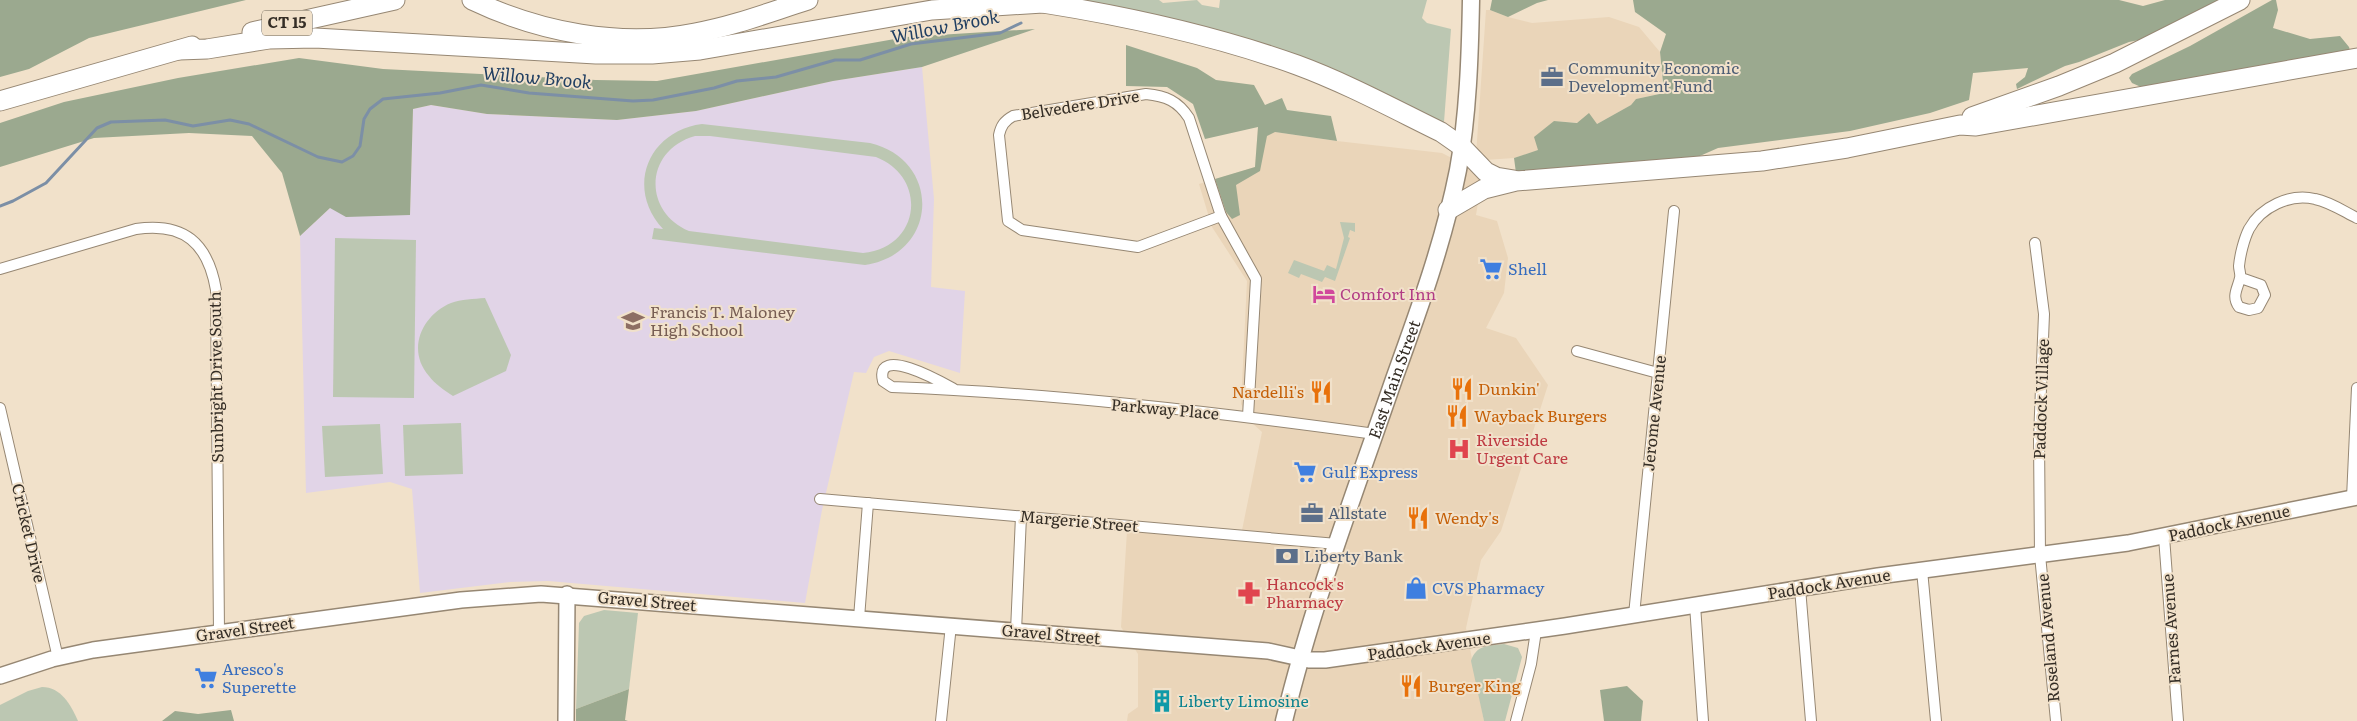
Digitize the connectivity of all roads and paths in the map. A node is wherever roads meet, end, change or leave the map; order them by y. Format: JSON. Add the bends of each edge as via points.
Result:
{"nodes":[{"id":1,"x":395,"y":0,"type":"edge"},
{"id":2,"x":472,"y":0,"type":"edge"},
{"id":3,"x":808,"y":0,"type":"edge"},
{"id":4,"x":1471,"y":0,"type":"edge"},
{"id":5,"x":1039,"y":2,"type":"edge"},
{"id":6,"x":2236,"y":2,"type":"edge"},
{"id":7,"x":179,"y":50,"type":"junction"},
{"id":8,"x":2357,"y":58,"type":"edge"},
{"id":9,"x":0,"y":101,"type":"edge"},
{"id":10,"x":1960,"y":125,"type":"junction"},
{"id":11,"x":1461,"y":146,"type":"junction"},
{"id":12,"x":1516,"y":181,"type":"junction"},
{"id":13,"x":1448,"y":210,"type":"junction"},
{"id":14,"x":1674,"y":211,"type":"dead end"},
{"id":15,"x":1221,"y":216,"type":"junction"},
{"id":16,"x":2357,"y":218,"type":"edge"},
{"id":17,"x":2035,"y":243,"type":"dead end"},
{"id":18,"x":0,"y":269,"type":"edge"},
{"id":19,"x":2241,"y":278,"type":"dead end"},
{"id":20,"x":1577,"y":351,"type":"dead end"},
{"id":21,"x":1658,"y":372,"type":"junction"},
{"id":22,"x":2357,"y":388,"type":"edge"},
{"id":23,"x":954,"y":389,"type":"junction"},
{"id":24,"x":0,"y":408,"type":"edge"},
{"id":25,"x":1248,"y":416,"type":"junction"},
{"id":26,"x":1375,"y":434,"type":"junction"},
{"id":27,"x":2354,"y":498,"type":"edge"},
{"id":28,"x":820,"y":499,"type":"dead end"},
{"id":29,"x":868,"y":503,"type":"junction"},
{"id":30,"x":1021,"y":516,"type":"junction"},
{"id":31,"x":2164,"y":537,"type":"junction"},
{"id":32,"x":1337,"y":544,"type":"junction"},
{"id":33,"x":2040,"y":555,"type":"junction"},
{"id":34,"x":1922,"y":570,"type":"junction"},
{"id":35,"x":1800,"y":588,"type":"junction"},
{"id":36,"x":567,"y":594,"type":"junction"},
{"id":37,"x":1695,"y":605,"type":"junction"},
{"id":38,"x":1634,"y":615,"type":"junction"},
{"id":39,"x":859,"y":618,"type":"junction"},
{"id":40,"x":951,"y":626,"type":"junction"},
{"id":41,"x":1016,"y":631,"type":"junction"},
{"id":42,"x":1536,"y":631,"type":"junction"},
{"id":43,"x":219,"y":632,"type":"junction"},
{"id":44,"x":58,"y":658,"type":"junction"},
{"id":45,"x":1299,"y":658,"type":"junction"},
{"id":46,"x":0,"y":676,"type":"edge"},
{"id":47,"x":566,"y":721,"type":"edge"},
{"id":48,"x":941,"y":721,"type":"edge"},
{"id":49,"x":1284,"y":721,"type":"edge"},
{"id":50,"x":1516,"y":721,"type":"edge"},
{"id":51,"x":1703,"y":721,"type":"edge"},
{"id":52,"x":1812,"y":721,"type":"edge"},
{"id":53,"x":1936,"y":721,"type":"edge"},
{"id":54,"x":2056,"y":721,"type":"edge"},
{"id":55,"x":2178,"y":721,"type":"edge"}],
"edges":[{"from":1,"to":7,"type":"highway","number":"CT 15"},
{"from":2,"to":3,"type":"highway","via":[[539,25],[619,38],[664,38],[714,29]]},
{"from":4,"to":11,"type":"main road","name":"East Main Street"},
{"from":5,"to":7,"type":"highway","via":[[932,10],[664,54],[596,54],[315,38],[269,39]]},
{"from":5,"to":11,"type":"highway","via":[[1173,30],[1283,60],[1441,132]]},
{"from":6,"to":10,"type":"highway","via":[[2115,63],[1972,117]]},
{"from":7,"to":9,"type":"highway","number":"CT 15"},
{"from":8,"to":10,"type":"highway","via":[[1976,126]]},
{"from":10,"to":12,"type":"highway","via":[[1762,161]]},
{"from":11,"to":12,"type":"highway","via":[[1486,172]]},
{"from":11,"to":13,"type":"main road","name":"East Main Street"},
{"from":12,"to":13,"type":"highway","via":[[1484,190]]},
{"from":13,"to":26,"type":"main road","name":"East Main Street","via":[[1424,296]]},
{"from":14,"to":21,"type":"street","name":"Jerome Avenue"},
{"from":15,"to":15,"type":"street","name":"Belvedere Drive","via":[[1189,118],[1182,107],[1170,99],[1146,94],[1013,116],[1001,127],[1006,214],[1008,221],[1022,230],[1138,247]]},
{"from":15,"to":25,"type":"street","name":"Belvedere Drive","via":[[1256,279]]},
{"from":16,"to":19,"type":"street","via":[[2313,198],[2298,197],[2271,206],[2259,215],[2250,229],[2239,266]]},
{"from":17,"to":33,"type":"street","name":"Paddock Village","via":[[2044,314],[2039,438]]},
{"from":18,"to":43,"type":"street","name":"Sunbright Drive South","via":[[152,227],[176,231],[189,238],[209,260],[216,290]]},
{"from":20,"to":21,"type":"street"},
{"from":21,"to":38,"type":"street","name":"Jerome Avenue"},
{"from":22,"to":27,"type":"street"},
{"from":23,"to":23,"type":"street","name":"Parkway Place","via":[[892,387],[883,381],[882,373],[894,365],[919,370]]},
{"from":23,"to":25,"type":"street","name":"Parkway Place"},
{"from":24,"to":44,"type":"street","name":"Cricket Drive"},
{"from":25,"to":26,"type":"street","name":"Parkway Place"},
{"from":26,"to":32,"type":"main road","name":"East Main Street"},
{"from":27,"to":31,"type":"main road","name":"Paddock Avenue"},
{"from":28,"to":29,"type":"street","name":"Margerie Street"},
{"from":29,"to":30,"type":"street","name":"Margerie Street"},
{"from":29,"to":39,"type":"street"},
{"from":30,"to":32,"type":"street","name":"Margerie Street"},
{"from":30,"to":41,"type":"street"},
{"from":31,"to":33,"type":"main road","name":"Paddock Avenue"},
{"from":31,"to":55,"type":"street","name":"Farnes Avenue"},
{"from":32,"to":45,"type":"main road","name":"East Main Street"},
{"from":33,"to":34,"type":"main road","name":"Paddock Avenue"},
{"from":33,"to":54,"type":"street","name":"Roseland Avenue"},
{"from":34,"to":35,"type":"main road","name":"Paddock Avenue"},
{"from":34,"to":53,"type":"street"},
{"from":35,"to":37,"type":"main road","name":"Paddock Avenue"},
{"from":35,"to":52,"type":"street"},
{"from":36,"to":39,"type":"main road","name":"Gravel Street"},
{"from":36,"to":43,"type":"main road","name":"Gravel Street","via":[[487,596]]},
{"from":36,"to":47,"type":"main road"},
{"from":37,"to":38,"type":"main road","name":"Paddock Avenue"},
{"from":37,"to":51,"type":"street"},
{"from":38,"to":42,"type":"main road","name":"Paddock Avenue"},
{"from":39,"to":40,"type":"main road","name":"Gravel Street"},
{"from":40,"to":41,"type":"main road","name":"Gravel Street"},
{"from":40,"to":48,"type":"street"},
{"from":41,"to":45,"type":"main road","name":"Gravel Street","via":[[1268,651]]},
{"from":42,"to":45,"type":"main road","name":"Paddock Avenue","via":[[1325,660]]},
{"from":42,"to":50,"type":"street"},
{"from":43,"to":44,"type":"main road","name":"Gravel Street"},
{"from":44,"to":46,"type":"main road","name":"Gravel Street"},
{"from":45,"to":49,"type":"main road","name":"East Main Street"}]}
